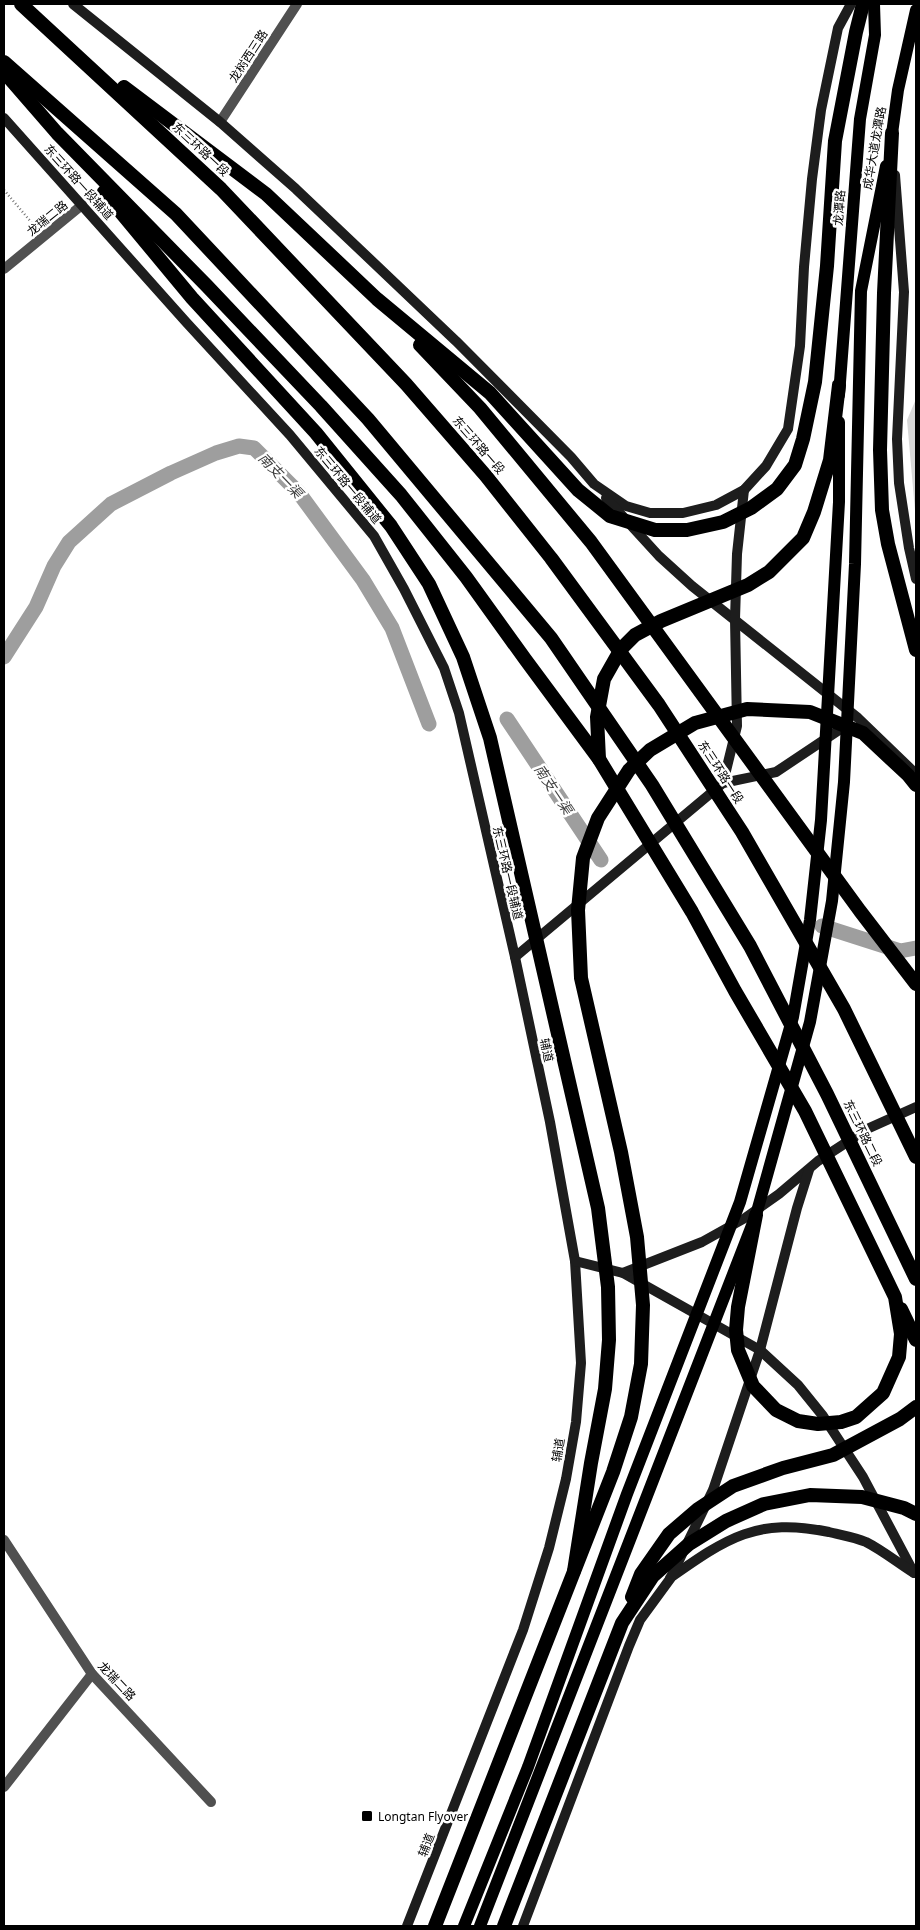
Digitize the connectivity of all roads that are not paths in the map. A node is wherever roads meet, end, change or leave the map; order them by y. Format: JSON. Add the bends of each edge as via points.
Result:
{"nodes":[{"id":1,"x":21,"y":4,"type":"edge"},
{"id":2,"x":73,"y":4,"type":"edge"},
{"id":3,"x":297,"y":4,"type":"edge"},
{"id":4,"x":851,"y":4,"type":"edge"},
{"id":5,"x":863,"y":4,"type":"edge"},
{"id":6,"x":874,"y":4,"type":"edge"},
{"id":7,"x":916,"y":10,"type":"edge"},
{"id":8,"x":66,"y":45,"type":"junction"},
{"id":9,"x":4,"y":62,"type":"edge"},
{"id":10,"x":4,"y":72,"type":"edge"},
{"id":11,"x":4,"y":118,"type":"edge"},
{"id":12,"x":220,"y":122,"type":"junction"},
{"id":13,"x":57,"y":133,"type":"junction"},
{"id":14,"x":892,"y":133,"type":"junction"},
{"id":15,"x":82,"y":205,"type":"junction"},
{"id":16,"x":4,"y":269,"type":"edge"},
{"id":17,"x":377,"y":298,"type":"junction"},
{"id":18,"x":839,"y":385,"type":"junction"},
{"id":19,"x":594,"y":484,"type":"junction"},
{"id":20,"x":744,"y":490,"type":"junction"},
{"id":21,"x":916,"y":579,"type":"edge"},
{"id":22,"x":735,"y":619,"type":"junction"},
{"id":23,"x":916,"y":650,"type":"edge"},
{"id":24,"x":858,"y":718,"type":"junction"},
{"id":25,"x":599,"y":758,"type":"junction"},
{"id":26,"x":916,"y":774,"type":"edge"},
{"id":27,"x":723,"y":783,"type":"junction"},
{"id":28,"x":916,"y":785,"type":"edge"},
{"id":29,"x":515,"y":957,"type":"junction"},
{"id":30,"x":916,"y":984,"type":"edge"},
{"id":31,"x":916,"y":1107,"type":"edge"},
{"id":32,"x":916,"y":1157,"type":"edge"},
{"id":33,"x":809,"y":1170,"type":"junction"},
{"id":34,"x":756,"y":1215,"type":"junction"},
{"id":35,"x":575,"y":1261,"type":"junction"},
{"id":36,"x":623,"y":1273,"type":"junction"},
{"id":37,"x":916,"y":1279,"type":"edge"},
{"id":38,"x":895,"y":1297,"type":"junction"},
{"id":39,"x":916,"y":1340,"type":"edge"},
{"id":40,"x":760,"y":1350,"type":"junction"},
{"id":41,"x":916,"y":1407,"type":"edge"},
{"id":42,"x":916,"y":1514,"type":"edge"},
{"id":43,"x":4,"y":1540,"type":"edge"},
{"id":44,"x":574,"y":1570,"type":"junction"},
{"id":45,"x":915,"y":1574,"type":"edge"},
{"id":46,"x":670,"y":1579,"type":"junction"},
{"id":47,"x":622,"y":1623,"type":"junction"},
{"id":48,"x":92,"y":1674,"type":"junction"},
{"id":49,"x":4,"y":1787,"type":"edge"},
{"id":50,"x":211,"y":1802,"type":"dead end"},
{"id":51,"x":407,"y":1926,"type":"edge"},
{"id":52,"x":434,"y":1926,"type":"edge"},
{"id":53,"x":464,"y":1926,"type":"edge"},
{"id":54,"x":480,"y":1926,"type":"edge"},
{"id":55,"x":504,"y":1926,"type":"edge"},
{"id":56,"x":523,"y":1926,"type":"edge"}],
"edges":[{"from":1,"to":8,"type":"highway","name":"东三环路一段"},
{"from":2,"to":12,"type":"main road"},
{"from":3,"to":12,"type":"street","name":"龙树西三路"},
{"from":4,"to":20,"type":"main road","via":[[838,28],[821,110],[804,267],[800,346],[788,429],[766,466]]},
{"from":5,"to":17,"type":"highway","via":[[835,141],[815,382],[803,440],[795,465],[777,489],[751,508],[723,522],[688,530],[655,530],[610,516],[578,490],[490,393]]},
{"from":6,"to":18,"type":"main road","name":"龙潭路","via":[[875,35],[860,119]]},
{"from":7,"to":14,"type":"main road","name":"成华大道龙潭路"},
{"from":8,"to":17,"type":"highway","via":[[266,194]]},
{"from":8,"to":32,"type":"highway","name":"东三环路一段","via":[[221,188],[406,384],[486,476],[563,573],[659,705],[742,832],[844,1010]]},
{"from":9,"to":37,"type":"highway","name":"东三环路二段","via":[[176,214],[368,419],[551,638],[652,785],[750,946],[827,1094]]},
{"from":10,"to":13,"type":"highway"},
{"from":11,"to":15,"type":"main road","name":"东三环路一段辅道"},
{"from":12,"to":19,"type":"main road","via":[[296,189],[456,341]]},
{"from":13,"to":25,"type":"highway","via":[[207,286],[401,495],[466,577]]},
{"from":13,"to":44,"type":"highway","via":[[192,298],[316,433],[391,526],[429,584],[463,657],[490,738],[598,1208],[608,1287],[605,1389]]},
{"from":14,"to":21,"type":"main road","via":[[904,292],[897,429],[899,474],[908,548]]},
{"from":14,"to":23,"type":"highway","via":[[884,293],[880,450],[882,510]]},
{"from":14,"to":34,"type":"main road","name":"成华大道龙潭路","via":[[861,291],[855,564],[844,782],[832,901],[810,1022]]},
{"from":15,"to":16,"type":"street","name":"龙瑞二路"},
{"from":15,"to":29,"type":"main road","name":"东三环路一段辅道","via":[[327,479],[374,536],[396,574],[444,668],[459,714]]},
{"from":17,"to":30,"type":"highway","via":[[480,408],[591,542]]},
{"from":18,"to":25,"type":"highway","via":[[830,460],[803,538],[769,572],[748,585],[661,621],[635,635],[621,649],[604,678],[597,717]]},
{"from":18,"to":53,"type":"main road","name":"龙潭路","via":[[839,502],[821,820],[810,920],[793,1017],[740,1202],[627,1494],[528,1767]]},
{"from":19,"to":20,"type":"main road","via":[[626,506],[650,513],[683,513],[716,505]]},
{"from":19,"to":22,"type":"main road","via":[[658,556]]},
{"from":20,"to":22,"type":"main road","via":[[737,554]]},
{"from":22,"to":24,"type":"main road"},
{"from":22,"to":27,"type":"main road","via":[[737,726]]},
{"from":24,"to":26,"type":"main road"},
{"from":24,"to":27,"type":"main road","via":[[776,772]]},
{"from":25,"to":38,"type":"highway","via":[[677,887],[804,1111]]},
{"from":27,"to":29,"type":"main road"},
{"from":28,"to":44,"type":"highway","via":[[863,733],[810,712],[748,709],[695,723],[650,750],[630,770],[598,818],[583,858],[578,910],[581,978],[621,1152],[635,1227],[643,1305],[641,1364],[631,1417]]},
{"from":29,"to":35,"type":"main road","name":"辅道"},
{"from":31,"to":33,"type":"main road","via":[[867,1129]]},
{"from":33,"to":36,"type":"main road","via":[[745,1218],[702,1242]]},
{"from":33,"to":40,"type":"main road","via":[[796,1208]]},
{"from":34,"to":38,"type":"highway","via":[[738,1307],[738,1350],[752,1386],[776,1410],[798,1421],[818,1424],[841,1422],[856,1417],[883,1392],[899,1357],[901,1334]]},
{"from":34,"to":54,"type":"main road","name":"成华大道龙潭路"},
{"from":35,"to":36,"type":"main road"},
{"from":35,"to":51,"type":"main road","name":"辅道","via":[[581,1363],[576,1422],[549,1548],[524,1630]]},
{"from":36,"to":40,"type":"main road"},
{"from":38,"to":39,"type":"highway"},
{"from":40,"to":45,"type":"main road","via":[[798,1385],[823,1416],[863,1477]]},
{"from":40,"to":46,"type":"main road","via":[[713,1490]]},
{"from":41,"to":47,"type":"highway","via":[[833,1455],[733,1486],[698,1509],[669,1534],[641,1574]]},
{"from":42,"to":47,"type":"highway","via":[[862,1497],[810,1495],[764,1504],[726,1521],[689,1544],[653,1576]]},
{"from":43,"to":48,"type":"street","name":"龙瑞二路"},
{"from":44,"to":52,"type":"highway"},
{"from":45,"to":46,"type":"main road","via":[[866,1542],[803,1527],[774,1527],[746,1533],[720,1545]]},
{"from":46,"to":56,"type":"main road","via":[[640,1620],[628,1646]]},
{"from":47,"to":55,"type":"highway"},
{"from":48,"to":49,"type":"street"},
{"from":48,"to":50,"type":"street","name":"龙瑞二路"}]}
